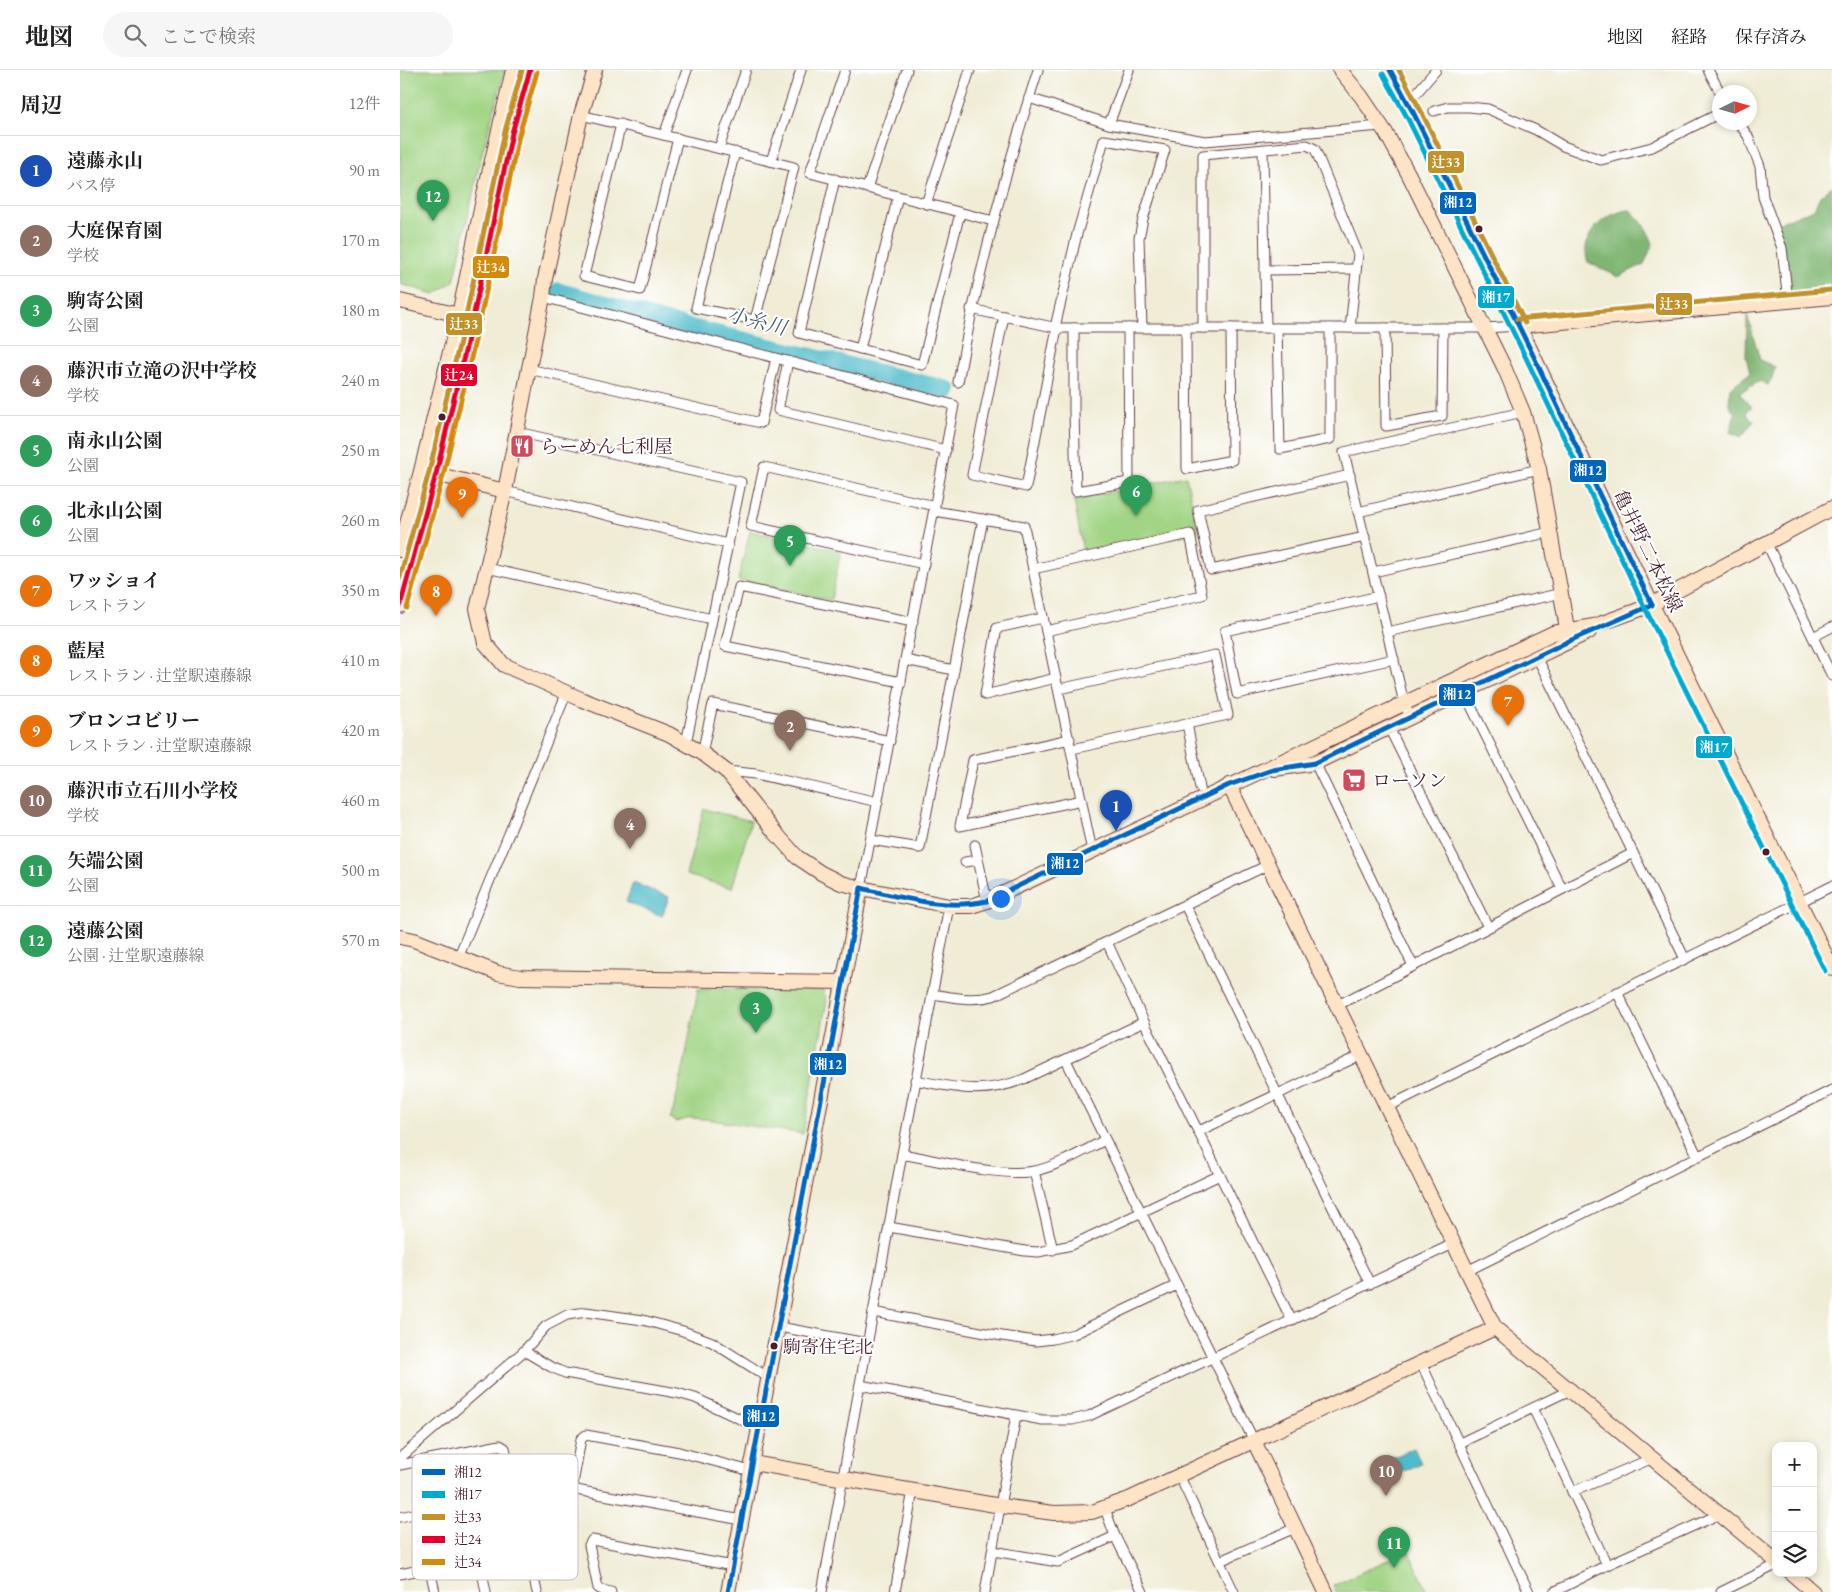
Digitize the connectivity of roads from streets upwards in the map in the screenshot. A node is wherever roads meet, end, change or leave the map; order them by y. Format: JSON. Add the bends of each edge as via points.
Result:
{"nodes":[{"id":1,"x":513,"y":70,"type":"edge"},
{"id":2,"x":530,"y":70,"type":"edge"},
{"id":3,"x":595,"y":70,"type":"edge"},
{"id":4,"x":687,"y":70,"type":"edge"},
{"id":5,"x":746,"y":70,"type":"edge"},
{"id":6,"x":801,"y":70,"type":"edge"},
{"id":7,"x":845,"y":70,"type":"edge"},
{"id":8,"x":907,"y":70,"type":"edge"},
{"id":9,"x":970,"y":70,"type":"edge"},
{"id":10,"x":1038,"y":70,"type":"edge"},
{"id":11,"x":1128,"y":70,"type":"edge"},
{"id":12,"x":1340,"y":70,"type":"edge"},
{"id":13,"x":1390,"y":70,"type":"edge"},
{"id":14,"x":1436,"y":70,"type":"edge"},
{"id":15,"x":1708,"y":70,"type":"edge"},
{"id":16,"x":1716,"y":85,"type":"edge"},
{"id":17,"x":1029,"y":98,"type":"junction"},
{"id":18,"x":1408,"y":103,"type":"junction"},
{"id":19,"x":1434,"y":111,"type":"dead end"},
{"id":20,"x":581,"y":115,"type":"junction"},
{"id":21,"x":1712,"y":117,"type":"edge"},
{"id":22,"x":621,"y":124,"type":"junction"},
{"id":23,"x":1109,"y":124,"type":"junction"},
{"id":24,"x":1381,"y":126,"type":"junction"},
{"id":25,"x":1744,"y":130,"type":"edge"},
{"id":26,"x":664,"y":135,"type":"junction"},
{"id":27,"x":678,"y":138,"type":"junction"},
{"id":28,"x":719,"y":148,"type":"junction"},
{"id":29,"x":1263,"y":150,"type":"junction"},
{"id":30,"x":735,"y":152,"type":"junction"},
{"id":31,"x":771,"y":161,"type":"junction"},
{"id":32,"x":835,"y":179,"type":"junction"},
{"id":33,"x":867,"y":188,"type":"junction"},
{"id":34,"x":898,"y":196,"type":"junction"},
{"id":35,"x":926,"y":204,"type":"junction"},
{"id":36,"x":960,"y":213,"type":"junction"},
{"id":37,"x":993,"y":221,"type":"junction"},
{"id":38,"x":1356,"y":269,"type":"junction"},
{"id":39,"x":1265,"y":270,"type":"junction"},
{"id":40,"x":544,"y":297,"type":"junction"},
{"id":41,"x":1832,"y":297,"type":"edge"},
{"id":42,"x":400,"y":301,"type":"edge"},
{"id":43,"x":1788,"y":301,"type":"junction"},
{"id":44,"x":971,"y":309,"type":"junction"},
{"id":45,"x":1004,"y":316,"type":"junction"},
{"id":46,"x":466,"y":317,"type":"junction"},
{"id":47,"x":1518,"y":326,"type":"junction"},
{"id":48,"x":1056,"y":327,"type":"junction"},
{"id":49,"x":1074,"y":328,"type":"junction"},
{"id":50,"x":1128,"y":328,"type":"junction"},
{"id":51,"x":1142,"y":328,"type":"junction"},
{"id":52,"x":1186,"y":328,"type":"junction"},
{"id":53,"x":1204,"y":328,"type":"junction"},
{"id":54,"x":1231,"y":328,"type":"junction"},
{"id":55,"x":1266,"y":328,"type":"junction"},
{"id":56,"x":1277,"y":328,"type":"junction"},
{"id":57,"x":1330,"y":328,"type":"junction"},
{"id":58,"x":1350,"y":328,"type":"junction"},
{"id":59,"x":1385,"y":328,"type":"junction"},
{"id":60,"x":1443,"y":328,"type":"junction"},
{"id":61,"x":1485,"y":328,"type":"junction"},
{"id":62,"x":860,"y":349,"type":"junction"},
{"id":63,"x":776,"y":358,"type":"junction"},
{"id":64,"x":788,"y":361,"type":"junction"},
{"id":65,"x":529,"y":369,"type":"junction"},
{"id":66,"x":958,"y":382,"type":"dead end"},
{"id":67,"x":1523,"y":412,"type":"junction"},
{"id":68,"x":516,"y":432,"type":"junction"},
{"id":69,"x":946,"y":450,"type":"junction"},
{"id":70,"x":1540,"y":469,"type":"junction"},
{"id":71,"x":422,"y":471,"type":"junction"},
{"id":72,"x":436,"y":474,"type":"junction"},
{"id":73,"x":1350,"y":475,"type":"junction"},
{"id":74,"x":505,"y":491,"type":"junction"},
{"id":75,"x":1832,"y":508,"type":"edge"},
{"id":76,"x":934,"y":509,"type":"junction"},
{"id":77,"x":1358,"y":512,"type":"junction"},
{"id":78,"x":983,"y":519,"type":"junction"},
{"id":79,"x":1551,"y":532,"type":"junction"},
{"id":80,"x":1365,"y":537,"type":"junction"},
{"id":81,"x":728,"y":544,"type":"junction"},
{"id":82,"x":1767,"y":544,"type":"junction"},
{"id":83,"x":400,"y":550,"type":"edge"},
{"id":84,"x":924,"y":564,"type":"junction"},
{"id":85,"x":488,"y":568,"type":"junction"},
{"id":86,"x":1033,"y":569,"type":"junction"},
{"id":87,"x":1373,"y":572,"type":"junction"},
{"id":88,"x":1562,"y":593,"type":"junction"},
{"id":89,"x":1379,"y":596,"type":"junction"},
{"id":90,"x":1652,"y":605,"type":"junction"},
{"id":91,"x":400,"y":606,"type":"edge"},
{"id":92,"x":1043,"y":618,"type":"junction"},
{"id":93,"x":712,"y":619,"type":"junction"},
{"id":94,"x":912,"y":622,"type":"junction"},
{"id":95,"x":1832,"y":628,"type":"edge"},
{"id":96,"x":1046,"y":631,"type":"junction"},
{"id":97,"x":1387,"y":632,"type":"junction"},
{"id":98,"x":1568,"y":636,"type":"junction"},
{"id":99,"x":1813,"y":637,"type":"junction"},
{"id":100,"x":1538,"y":657,"type":"junction"},
{"id":101,"x":1394,"y":659,"type":"junction"},
{"id":102,"x":905,"y":660,"type":"junction"},
{"id":103,"x":954,"y":670,"type":"junction"},
{"id":104,"x":1832,"y":676,"type":"edge"},
{"id":105,"x":1056,"y":678,"type":"junction"},
{"id":106,"x":901,"y":682,"type":"junction"},
{"id":107,"x":1059,"y":689,"type":"junction"},
{"id":108,"x":567,"y":692,"type":"junction"},
{"id":109,"x":1464,"y":692,"type":"junction"},
{"id":110,"x":1404,"y":703,"type":"junction"},
{"id":111,"x":1410,"y":716,"type":"junction"},
{"id":112,"x":1187,"y":724,"type":"junction"},
{"id":113,"x":1389,"y":728,"type":"junction"},
{"id":114,"x":1070,"y":739,"type":"junction"},
{"id":115,"x":890,"y":741,"type":"junction"},
{"id":116,"x":686,"y":743,"type":"junction"},
{"id":117,"x":1072,"y":749,"type":"junction"},
{"id":118,"x":702,"y":753,"type":"junction"},
{"id":119,"x":1315,"y":763,"type":"junction"},
{"id":120,"x":726,"y":771,"type":"junction"},
{"id":121,"x":1229,"y":785,"type":"junction"},
{"id":122,"x":1200,"y":788,"type":"dead end"},
{"id":123,"x":1082,"y":800,"type":"junction"},
{"id":124,"x":878,"y":802,"type":"junction"},
{"id":125,"x":871,"y":840,"type":"junction"},
{"id":126,"x":975,"y":845,"type":"dead end"},
{"id":127,"x":1092,"y":851,"type":"junction"},
{"id":128,"x":1633,"y":853,"type":"junction"},
{"id":129,"x":978,"y":860,"type":"junction"},
{"id":130,"x":965,"y":862,"type":"dead end"},
{"id":131,"x":1268,"y":865,"type":"junction"},
{"id":132,"x":1832,"y":886,"type":"edge"},
{"id":133,"x":861,"y":888,"type":"junction"},
{"id":134,"x":1562,"y":889,"type":"junction"},
{"id":135,"x":987,"y":901,"type":"junction"},
{"id":136,"x":1800,"y":902,"type":"junction"},
{"id":137,"x":949,"y":906,"type":"junction"},
{"id":138,"x":1185,"y":906,"type":"junction"},
{"id":139,"x":1488,"y":927,"type":"junction"},
{"id":140,"x":400,"y":937,"type":"edge"},
{"id":141,"x":1107,"y":942,"type":"junction"},
{"id":142,"x":458,"y":958,"type":"junction"},
{"id":143,"x":1685,"y":959,"type":"junction"},
{"id":144,"x":1413,"y":966,"type":"junction"},
{"id":145,"x":1832,"y":968,"type":"edge"},
{"id":146,"x":844,"y":982,"type":"junction"},
{"id":147,"x":1617,"y":992,"type":"junction"},
{"id":148,"x":932,"y":994,"type":"junction"},
{"id":149,"x":1338,"y":1005,"type":"junction"},
{"id":150,"x":1144,"y":1022,"type":"junction"},
{"id":151,"x":1361,"y":1055,"type":"junction"},
{"id":152,"x":1066,"y":1060,"type":"junction"},
{"id":153,"x":916,"y":1080,"type":"junction"},
{"id":154,"x":1832,"y":1090,"type":"edge"},
{"id":155,"x":1278,"y":1094,"type":"junction"},
{"id":156,"x":1387,"y":1107,"type":"junction"},
{"id":157,"x":1198,"y":1131,"type":"junction"},
{"id":158,"x":1106,"y":1140,"type":"junction"},
{"id":159,"x":902,"y":1154,"type":"junction"},
{"id":160,"x":1698,"y":1157,"type":"junction"},
{"id":161,"x":1034,"y":1171,"type":"junction"},
{"id":162,"x":1220,"y":1175,"type":"junction"},
{"id":163,"x":1140,"y":1213,"type":"junction"},
{"id":164,"x":889,"y":1227,"type":"junction"},
{"id":165,"x":1453,"y":1244,"type":"junction"},
{"id":166,"x":1053,"y":1250,"type":"junction"},
{"id":167,"x":1467,"y":1271,"type":"junction"},
{"id":168,"x":1370,"y":1284,"type":"junction"},
{"id":169,"x":1177,"y":1285,"type":"junction"},
{"id":170,"x":873,"y":1312,"type":"junction"},
{"id":171,"x":1292,"y":1321,"type":"junction"},
{"id":172,"x":779,"y":1327,"type":"junction"},
{"id":173,"x":1495,"y":1328,"type":"junction"},
{"id":174,"x":867,"y":1343,"type":"junction"},
{"id":175,"x":524,"y":1351,"type":"junction"},
{"id":176,"x":1212,"y":1359,"type":"junction"},
{"id":177,"x":1421,"y":1363,"type":"junction"},
{"id":178,"x":769,"y":1378,"type":"junction"},
{"id":179,"x":860,"y":1386,"type":"junction"},
{"id":180,"x":1570,"y":1390,"type":"junction"},
{"id":181,"x":1533,"y":1408,"type":"junction"},
{"id":182,"x":1016,"y":1415,"type":"junction"},
{"id":183,"x":759,"y":1428,"type":"junction"},
{"id":184,"x":1254,"y":1441,"type":"junction"},
{"id":185,"x":1460,"y":1443,"type":"junction"},
{"id":186,"x":452,"y":1454,"type":"edge"},
{"id":187,"x":506,"y":1454,"type":"edge"},
{"id":188,"x":578,"y":1456,"type":"edge"},
{"id":189,"x":400,"y":1458,"type":"edge"},
{"id":190,"x":1653,"y":1458,"type":"junction"},
{"id":191,"x":751,"y":1467,"type":"junction"},
{"id":192,"x":1179,"y":1476,"type":"junction"},
{"id":193,"x":843,"y":1479,"type":"junction"},
{"id":194,"x":578,"y":1490,"type":"edge"},
{"id":195,"x":913,"y":1490,"type":"junction"},
{"id":196,"x":1572,"y":1492,"type":"junction"},
{"id":197,"x":1001,"y":1506,"type":"junction"},
{"id":198,"x":1105,"y":1508,"type":"junction"},
{"id":199,"x":1720,"y":1514,"type":"junction"},
{"id":200,"x":742,"y":1520,"type":"junction"},
{"id":201,"x":1295,"y":1528,"type":"junction"},
{"id":202,"x":1115,"y":1536,"type":"junction"},
{"id":203,"x":993,"y":1551,"type":"junction"},
{"id":204,"x":1772,"y":1558,"type":"edge"},
{"id":205,"x":1220,"y":1561,"type":"junction"},
{"id":206,"x":1607,"y":1565,"type":"junction"},
{"id":207,"x":733,"y":1566,"type":"junction"},
{"id":208,"x":1772,"y":1568,"type":"edge"},
{"id":209,"x":1796,"y":1577,"type":"edge"},
{"id":210,"x":1140,"y":1591,"type":"edge"},
{"id":211,"x":611,"y":1592,"type":"edge"},
{"id":212,"x":728,"y":1592,"type":"edge"},
{"id":213,"x":822,"y":1592,"type":"edge"},
{"id":214,"x":895,"y":1592,"type":"edge"},
{"id":215,"x":986,"y":1592,"type":"edge"},
{"id":216,"x":1234,"y":1592,"type":"edge"},
{"id":217,"x":1326,"y":1592,"type":"edge"},
{"id":218,"x":1529,"y":1592,"type":"edge"},
{"id":219,"x":1554,"y":1592,"type":"edge"},
{"id":220,"x":1721,"y":1592,"type":"edge"},
{"id":221,"x":1813,"y":1592,"type":"edge"}],
"edges":[{"from":1,"to":46,"type":"street","via":[[486,186]]},
{"from":2,"to":46,"type":"street"},
{"from":3,"to":20,"type":"street"},
{"from":4,"to":26,"type":"street"},
{"from":5,"to":28,"type":"street"},
{"from":6,"to":31,"type":"street"},
{"from":7,"to":32,"type":"street","via":[[810,173]]},
{"from":8,"to":33,"type":"street"},
{"from":9,"to":35,"type":"street"},
{"from":10,"to":17,"type":"street"},
{"from":11,"to":23,"type":"street"},
{"from":12,"to":24,"type":"street"},
{"from":13,"to":18,"type":"street","name":"亀井野二本松線"},
{"from":14,"to":18,"type":"street"},
{"from":15,"to":16,"type":"street"},
{"from":17,"to":23,"type":"street"},
{"from":17,"to":37,"type":"street"},
{"from":18,"to":47,"type":"street","name":"亀井野二本松線"},
{"from":19,"to":21,"type":"street","via":[[1448,107],[1488,109],[1563,146],[1601,160],[1652,147]]},
{"from":20,"to":22,"type":"street"},
{"from":20,"to":40,"type":"street","via":[[545,279]]},
{"from":22,"to":26,"type":"street"},
{"from":22,"to":27,"type":"street","via":[[584,276],[640,290]]},
{"from":23,"to":24,"type":"street","via":[[1205,141]]},
{"from":24,"to":61,"type":"street"},
{"from":25,"to":43,"type":"street","via":[[1760,166],[1763,197],[1782,248]]},
{"from":26,"to":27,"type":"street"},
{"from":27,"to":28,"type":"street"},
{"from":28,"to":30,"type":"street"},
{"from":29,"to":38,"type":"street","via":[[1307,145],[1315,149],[1358,254]]},
{"from":29,"to":39,"type":"street"},
{"from":29,"to":53,"type":"street","via":[[1203,155]]},
{"from":30,"to":31,"type":"street"},
{"from":30,"to":31,"type":"street","via":[[696,308],[755,320],[794,167]]},
{"from":32,"to":33,"type":"street"},
{"from":32,"to":62,"type":"street","via":[[799,333]]},
{"from":33,"to":34,"type":"street"},
{"from":34,"to":35,"type":"street"},
{"from":34,"to":62,"type":"street"},
{"from":35,"to":36,"type":"street"},
{"from":36,"to":37,"type":"street"},
{"from":36,"to":62,"type":"street","via":[[922,365]]},
{"from":37,"to":44,"type":"street"},
{"from":38,"to":39,"type":"street"},
{"from":38,"to":58,"type":"street"},
{"from":39,"to":55,"type":"street"},
{"from":40,"to":63,"type":"street"},
{"from":40,"to":65,"type":"street"},
{"from":41,"to":43,"type":"street"},
{"from":42,"to":46,"type":"street"},
{"from":43,"to":47,"type":"street"},
{"from":44,"to":45,"type":"street"},
{"from":44,"to":66,"type":"street"},
{"from":45,"to":48,"type":"street"},
{"from":45,"to":48,"type":"street","via":[[972,475],[1026,487]]},
{"from":46,"to":71,"type":"street"},
{"from":46,"to":72,"type":"street"},
{"from":47,"to":61,"type":"street"},
{"from":47,"to":90,"type":"street","name":"亀井野二本松線"},
{"from":48,"to":49,"type":"street"},
{"from":48,"to":51,"type":"street","via":[[1077,234],[1104,140],[1165,150],[1139,238]]},
{"from":49,"to":50,"type":"street"},
{"from":49,"to":50,"type":"street","via":[[1076,491],[1129,482]]},
{"from":50,"to":51,"type":"street"},
{"from":51,"to":52,"type":"street"},
{"from":52,"to":53,"type":"street"},
{"from":52,"to":54,"type":"street","via":[[1187,469],[1232,460]]},
{"from":53,"to":54,"type":"street"},
{"from":54,"to":55,"type":"street"},
{"from":55,"to":56,"type":"street"},
{"from":56,"to":57,"type":"street"},
{"from":56,"to":57,"type":"street","via":[[1280,449],[1330,439]]},
{"from":57,"to":58,"type":"street"},
{"from":58,"to":59,"type":"street"},
{"from":59,"to":60,"type":"street"},
{"from":59,"to":60,"type":"street","via":[[1386,426],[1442,416]]},
{"from":60,"to":61,"type":"street"},
{"from":61,"to":67,"type":"street"},
{"from":63,"to":64,"type":"street"},
{"from":63,"to":65,"type":"street","via":[[760,423]]},
{"from":64,"to":69,"type":"street","via":[[954,405]]},
{"from":64,"to":69,"type":"street","via":[[778,410]]},
{"from":65,"to":68,"type":"street"},
{"from":67,"to":70,"type":"street"},
{"from":67,"to":73,"type":"street","via":[[1344,452]]},
{"from":68,"to":74,"type":"street"},
{"from":68,"to":81,"type":"street","via":[[741,482]]},
{"from":69,"to":76,"type":"street"},
{"from":70,"to":77,"type":"street"},
{"from":70,"to":79,"type":"street"},
{"from":71,"to":72,"type":"street"},
{"from":71,"to":83,"type":"street"},
{"from":72,"to":74,"type":"street"},
{"from":72,"to":91,"type":"street"},
{"from":73,"to":77,"type":"street"},
{"from":73,"to":80,"type":"street","via":[[1198,510],[1211,570]]},
{"from":74,"to":81,"type":"street"},
{"from":74,"to":85,"type":"street"},
{"from":75,"to":82,"type":"street"},
{"from":76,"to":78,"type":"street"},
{"from":76,"to":84,"type":"street"},
{"from":76,"to":84,"type":"street","via":[[764,467],[751,526]]},
{"from":77,"to":80,"type":"street"},
{"from":78,"to":86,"type":"street","via":[[1024,526]]},
{"from":78,"to":103,"type":"street"},
{"from":79,"to":87,"type":"street"},
{"from":79,"to":88,"type":"street"},
{"from":80,"to":87,"type":"street"},
{"from":81,"to":93,"type":"street"},
{"from":82,"to":90,"type":"street"},
{"from":82,"to":99,"type":"street"},
{"from":84,"to":94,"type":"street"},
{"from":85,"to":93,"type":"street"},
{"from":85,"to":108,"type":"street","via":[[477,609],[485,643],[504,665]]},
{"from":86,"to":92,"type":"street"},
{"from":86,"to":96,"type":"street","via":[[1190,534],[1202,594]]},
{"from":87,"to":89,"type":"street"},
{"from":88,"to":97,"type":"street"},
{"from":88,"to":98,"type":"street"},
{"from":89,"to":97,"type":"street"},
{"from":89,"to":101,"type":"street","via":[[1225,632],[1237,694]]},
{"from":90,"to":98,"type":"street"},
{"from":90,"to":136,"type":"street","name":"亀井野二本松線"},
{"from":92,"to":96,"type":"street"},
{"from":92,"to":105,"type":"street","via":[[997,628],[985,696]]},
{"from":93,"to":116,"type":"street"},
{"from":94,"to":102,"type":"street"},
{"from":94,"to":106,"type":"street","via":[[739,588],[725,646]]},
{"from":95,"to":99,"type":"street"},
{"from":96,"to":105,"type":"street"},
{"from":97,"to":101,"type":"street"},
{"from":98,"to":100,"type":"street"},
{"from":98,"to":110,"type":"street","via":[[1553,633]]},
{"from":99,"to":104,"type":"street"},
{"from":100,"to":109,"type":"street"},
{"from":100,"to":128,"type":"street"},
{"from":101,"to":110,"type":"street"},
{"from":102,"to":103,"type":"street"},
{"from":102,"to":106,"type":"street"},
{"from":103,"to":125,"type":"street","via":[[920,848]]},
{"from":105,"to":107,"type":"street"},
{"from":106,"to":115,"type":"street"},
{"from":107,"to":112,"type":"street","via":[[1216,655],[1228,715]]},
{"from":107,"to":114,"type":"street"},
{"from":108,"to":116,"type":"street"},
{"from":108,"to":142,"type":"street"},
{"from":109,"to":111,"type":"street"},
{"from":109,"to":134,"type":"street"},
{"from":110,"to":111,"type":"street"},
{"from":110,"to":121,"type":"street"},
{"from":111,"to":113,"type":"street"},
{"from":112,"to":117,"type":"street"},
{"from":112,"to":122,"type":"street"},
{"from":113,"to":119,"type":"street"},
{"from":113,"to":139,"type":"street"},
{"from":114,"to":117,"type":"street"},
{"from":114,"to":123,"type":"street","via":[[973,760],[960,826]]},
{"from":115,"to":118,"type":"street","via":[[713,704]]},
{"from":115,"to":124,"type":"street"},
{"from":116,"to":118,"type":"street"},
{"from":117,"to":123,"type":"street"},
{"from":118,"to":120,"type":"street"},
{"from":119,"to":121,"type":"street","via":[[1272,770]]},
{"from":119,"to":144,"type":"street"},
{"from":120,"to":124,"type":"street","via":[[756,774]]},
{"from":120,"to":133,"type":"street","via":[[797,857],[841,883]]},
{"from":121,"to":127,"type":"street"},
{"from":121,"to":131,"type":"street"},
{"from":123,"to":127,"type":"street"},
{"from":124,"to":125,"type":"street"},
{"from":125,"to":133,"type":"street"},
{"from":126,"to":129,"type":"street"},
{"from":127,"to":135,"type":"street"},
{"from":128,"to":134,"type":"street"},
{"from":128,"to":143,"type":"street"},
{"from":129,"to":130,"type":"street"},
{"from":129,"to":135,"type":"street"},
{"from":131,"to":138,"type":"street"},
{"from":131,"to":149,"type":"street"},
{"from":132,"to":136,"type":"street"},
{"from":133,"to":137,"type":"street"},
{"from":133,"to":146,"type":"street"},
{"from":134,"to":139,"type":"street"},
{"from":135,"to":137,"type":"street","via":[[971,906]]},
{"from":136,"to":143,"type":"street"},
{"from":136,"to":145,"type":"street","name":"亀井野二本松線"},
{"from":137,"to":148,"type":"street"},
{"from":138,"to":141,"type":"street"},
{"from":138,"to":155,"type":"street"},
{"from":139,"to":144,"type":"street"},
{"from":140,"to":142,"type":"street"},
{"from":141,"to":148,"type":"street","via":[[993,996],[966,999]]},
{"from":141,"to":150,"type":"street"},
{"from":142,"to":146,"type":"street","via":[[498,973],[520,976]]},
{"from":143,"to":147,"type":"street"},
{"from":144,"to":149,"type":"street"},
{"from":146,"to":172,"type":"street"},
{"from":147,"to":156,"type":"street"},
{"from":147,"to":160,"type":"street"},
{"from":148,"to":153,"type":"street"},
{"from":149,"to":151,"type":"street"},
{"from":150,"to":152,"type":"street"},
{"from":150,"to":157,"type":"street"},
{"from":151,"to":155,"type":"street"},
{"from":151,"to":156,"type":"street"},
{"from":152,"to":153,"type":"street","via":[[1004,1087],[967,1090]]},
{"from":152,"to":158,"type":"street"},
{"from":153,"to":159,"type":"street"},
{"from":154,"to":160,"type":"street"},
{"from":155,"to":157,"type":"street"},
{"from":155,"to":168,"type":"street"},
{"from":156,"to":165,"type":"street"},
{"from":157,"to":162,"type":"street"},
{"from":158,"to":161,"type":"street","via":[[1053,1166]]},
{"from":158,"to":163,"type":"street"},
{"from":159,"to":161,"type":"street","via":[[1002,1172]]},
{"from":159,"to":164,"type":"street"},
{"from":160,"to":167,"type":"street"},
{"from":161,"to":166,"type":"street"},
{"from":162,"to":163,"type":"street"},
{"from":162,"to":171,"type":"street"},
{"from":163,"to":166,"type":"street","via":[[1072,1245]]},
{"from":163,"to":169,"type":"street"},
{"from":164,"to":166,"type":"street","via":[[1025,1251]]},
{"from":164,"to":170,"type":"street"},
{"from":165,"to":167,"type":"street"},
{"from":165,"to":168,"type":"street"},
{"from":167,"to":173,"type":"street"},
{"from":168,"to":171,"type":"street"},
{"from":169,"to":170,"type":"street","via":[[1074,1334],[1044,1340],[1019,1340]]},
{"from":169,"to":176,"type":"street"},
{"from":170,"to":174,"type":"street"},
{"from":171,"to":176,"type":"street"},
{"from":172,"to":174,"type":"street"},
{"from":172,"to":178,"type":"street"},
{"from":173,"to":177,"type":"street"},
{"from":173,"to":180,"type":"street"},
{"from":174,"to":179,"type":"street"},
{"from":175,"to":178,"type":"street","via":[[546,1326],[566,1315],[586,1312],[643,1320],[683,1331],[712,1342]]},
{"from":175,"to":183,"type":"street","via":[[565,1373],[695,1398]]},
{"from":175,"to":189,"type":"street"},
{"from":176,"to":182,"type":"street","via":[[1089,1416],[1058,1421]]},
{"from":176,"to":184,"type":"street"},
{"from":177,"to":184,"type":"street"},
{"from":177,"to":185,"type":"street"},
{"from":178,"to":183,"type":"street"},
{"from":179,"to":182,"type":"street"},
{"from":179,"to":193,"type":"street"},
{"from":180,"to":181,"type":"street"},
{"from":180,"to":190,"type":"street"},
{"from":181,"to":185,"type":"street"},
{"from":181,"to":196,"type":"street"},
{"from":182,"to":197,"type":"street"},
{"from":183,"to":191,"type":"street"},
{"from":184,"to":192,"type":"street"},
{"from":184,"to":201,"type":"street"},
{"from":185,"to":218,"type":"street"},
{"from":186,"to":187,"type":"street","via":[[500,1444]]},
{"from":188,"to":191,"type":"street","via":[[581,1439],[586,1436]]},
{"from":190,"to":196,"type":"street"},
{"from":190,"to":199,"type":"street"},
{"from":191,"to":193,"type":"street"},
{"from":191,"to":200,"type":"street"},
{"from":192,"to":198,"type":"street"},
{"from":192,"to":205,"type":"street"},
{"from":193,"to":195,"type":"street"},
{"from":193,"to":213,"type":"street"},
{"from":194,"to":200,"type":"street"},
{"from":195,"to":197,"type":"street"},
{"from":195,"to":214,"type":"street"},
{"from":196,"to":206,"type":"street"},
{"from":197,"to":198,"type":"street","via":[[1060,1513],[1092,1512]]},
{"from":197,"to":203,"type":"street"},
{"from":198,"to":202,"type":"street"},
{"from":199,"to":204,"type":"street"},
{"from":199,"to":206,"type":"street"},
{"from":200,"to":207,"type":"street"},
{"from":201,"to":205,"type":"street"},
{"from":201,"to":217,"type":"street"},
{"from":202,"to":203,"type":"street","via":[[1058,1562]]},
{"from":202,"to":210,"type":"street"},
{"from":203,"to":215,"type":"street"},
{"from":205,"to":216,"type":"street"},
{"from":206,"to":219,"type":"street"},
{"from":207,"to":211,"type":"street","via":[[592,1540],[589,1545],[598,1588]]},
{"from":207,"to":212,"type":"street"},
{"from":208,"to":220,"type":"street"},
{"from":209,"to":221,"type":"street"}]}
